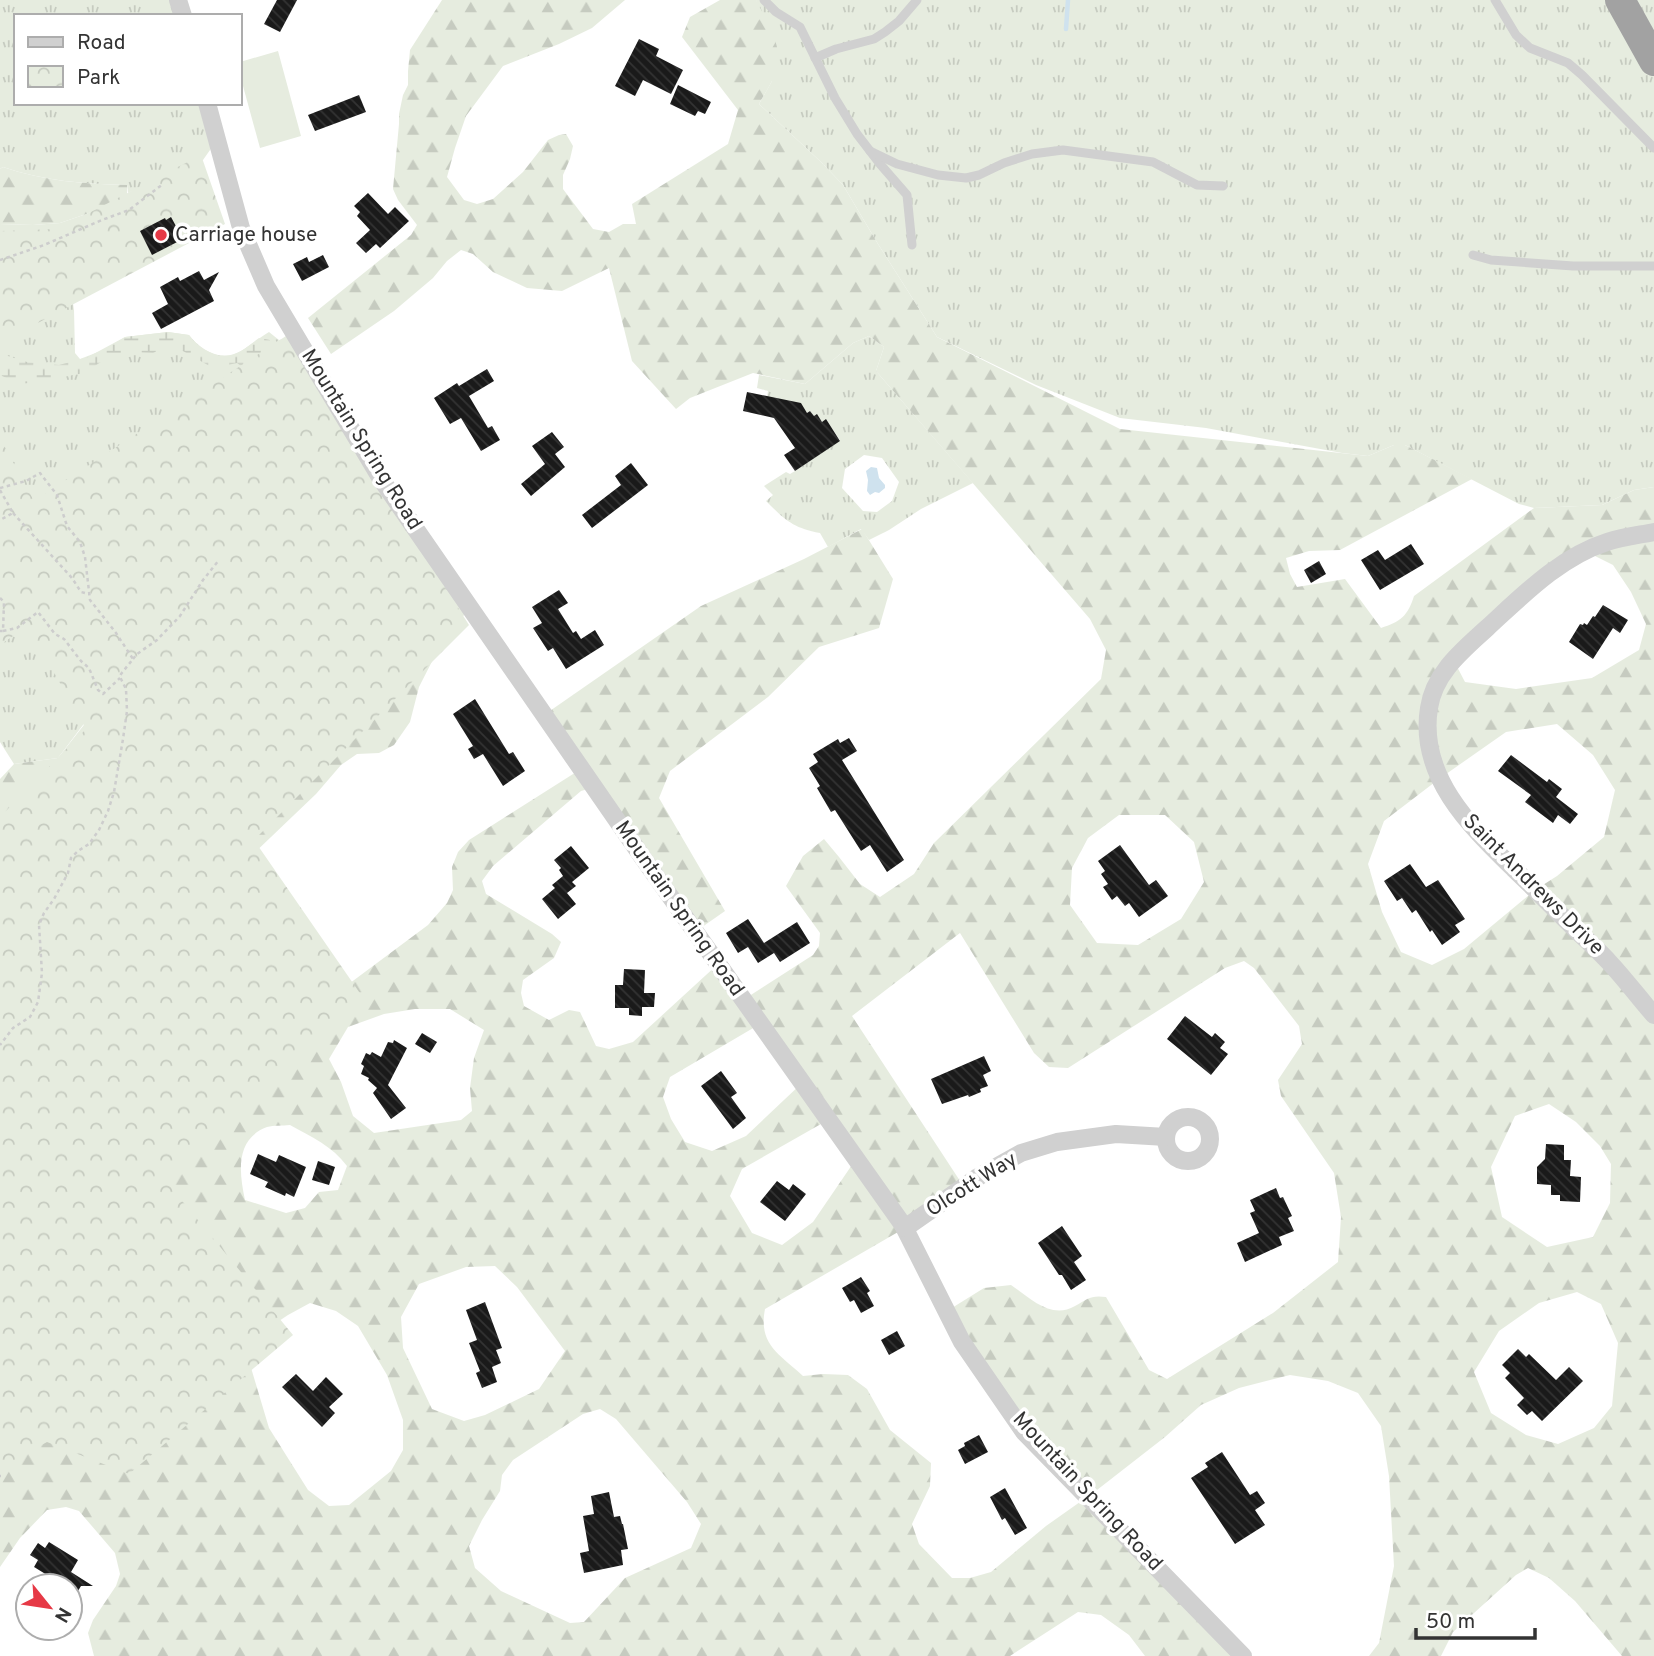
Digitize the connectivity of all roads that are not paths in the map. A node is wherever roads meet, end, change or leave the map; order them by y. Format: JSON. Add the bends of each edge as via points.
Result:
{"nodes":[{"id":1,"x":764,"y":0,"type":"edge"},
{"id":2,"x":917,"y":0,"type":"edge"},
{"id":3,"x":1495,"y":0,"type":"edge"},
{"id":4,"x":1620,"y":0,"type":"edge"},
{"id":5,"x":815,"y":58,"type":"junction"},
{"id":6,"x":1654,"y":61,"type":"edge"},
{"id":7,"x":208,"y":105,"type":"edge"},
{"id":8,"x":1654,"y":148,"type":"edge"},
{"id":9,"x":870,"y":151,"type":"junction"},
{"id":10,"x":1223,"y":186,"type":"dead end"},
{"id":11,"x":912,"y":245,"type":"dead end"},
{"id":12,"x":1473,"y":255,"type":"dead end"},
{"id":13,"x":1654,"y":266,"type":"edge"},
{"id":14,"x":1654,"y":532,"type":"edge"},
{"id":15,"x":1654,"y":1015,"type":"edge"},
{"id":16,"x":1166,"y":1137,"type":"dead end"},
{"id":17,"x":905,"y":1228,"type":"junction"},
{"id":18,"x":1243,"y":1656,"type":"edge"}],
"edges":[{"from":1,"to":5,"type":"lane","via":[[800,27]]},
{"from":2,"to":5,"type":"lane","via":[[885,32]]},
{"from":3,"to":8,"type":"lane","via":[[1516,35],[1530,48],[1582,75]]},
{"from":4,"to":6,"type":"highway"},
{"from":5,"to":9,"type":"lane"},
{"from":7,"to":17,"type":"street","name":"Mountain Spring Road","via":[[241,228],[266,286],[381,479]]},
{"from":9,"to":10,"type":"lane","via":[[897,164],[967,178],[1032,154],[1063,150],[1153,162],[1196,186]]},
{"from":9,"to":11,"type":"lane","via":[[907,195]]},
{"from":12,"to":13,"type":"lane","via":[[1573,266]]},
{"from":14,"to":15,"type":"street","name":"Saint Andrews Drive","via":[[1585,551],[1561,564],[1511,606],[1453,659],[1429,705],[1427,728],[1439,779],[1453,803],[1476,832],[1609,962]]},
{"from":16,"to":17,"type":"street","name":"Olcott Way","via":[[1116,1134],[1056,1142],[1021,1153]]},
{"from":17,"to":18,"type":"street","name":"Mountain Spring Road","via":[[962,1342],[1024,1432]]}]}
